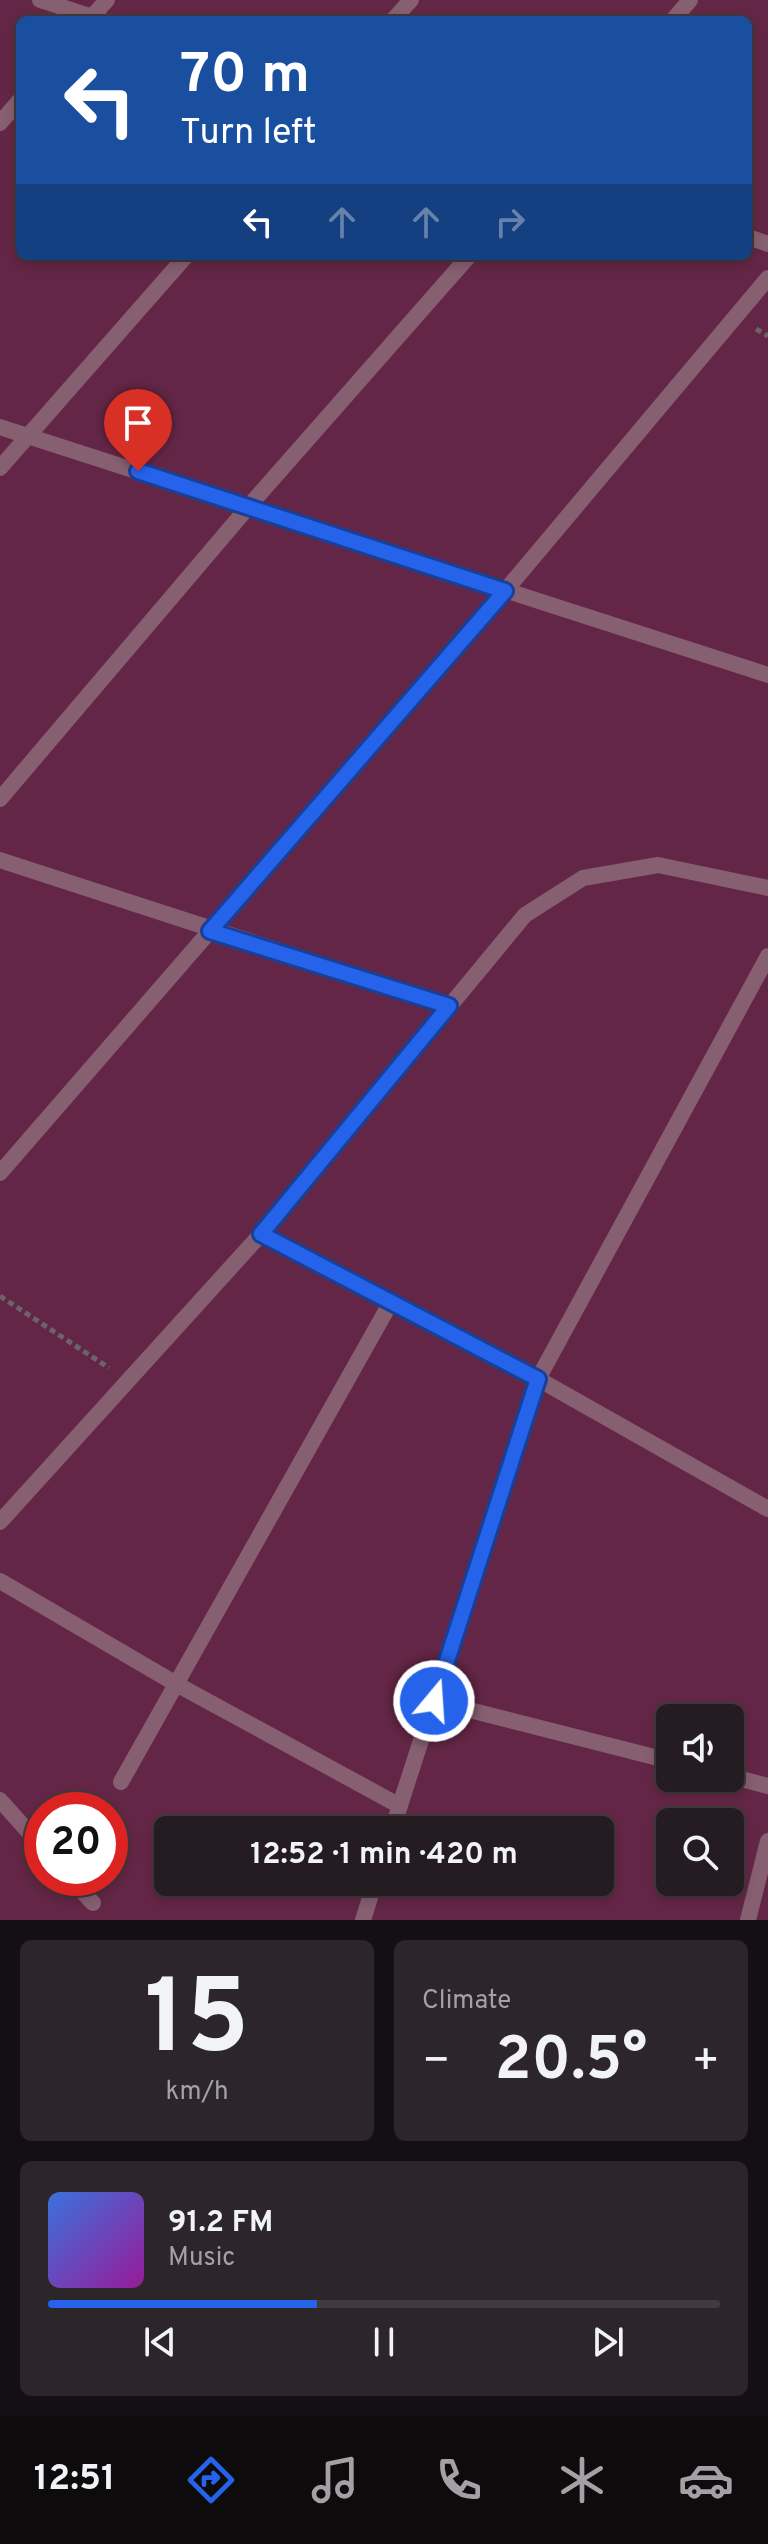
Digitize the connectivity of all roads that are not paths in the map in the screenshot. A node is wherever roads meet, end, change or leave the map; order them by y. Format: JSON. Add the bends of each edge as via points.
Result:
{"nodes":[{"id":1,"x":40,"y":0,"type":"edge"},
{"id":2,"x":411,"y":0,"type":"edge"},
{"id":3,"x":690,"y":0,"type":"edge"},
{"id":4,"x":85,"y":16,"type":"edge"},
{"id":5,"x":397,"y":16,"type":"edge"},
{"id":6,"x":676,"y":16,"type":"edge"},
{"id":7,"x":16,"y":105,"type":"edge"},
{"id":8,"x":0,"y":123,"type":"edge"},
{"id":9,"x":182,"y":260,"type":"edge"},
{"id":10,"x":465,"y":260,"type":"edge"},
{"id":11,"x":768,"y":278,"type":"edge"},
{"id":12,"x":0,"y":427,"type":"edge"},
{"id":13,"x":28,"y":436,"type":"junction"},
{"id":14,"x":0,"y":468,"type":"edge"},
{"id":15,"x":249,"y":506,"type":"junction"},
{"id":16,"x":505,"y":591,"type":"junction"},
{"id":17,"x":768,"y":675,"type":"edge"},
{"id":18,"x":0,"y":799,"type":"edge"},
{"id":19,"x":0,"y":860,"type":"edge"},
{"id":20,"x":768,"y":888,"type":"edge"},
{"id":21,"x":210,"y":931,"type":"junction"},
{"id":22,"x":768,"y":956,"type":"edge"},
{"id":23,"x":449,"y":1006,"type":"junction"},
{"id":24,"x":0,"y":1173,"type":"edge"},
{"id":25,"x":261,"y":1234,"type":"junction"},
{"id":26,"x":391,"y":1302,"type":"junction"},
{"id":27,"x":538,"y":1379,"type":"junction"},
{"id":28,"x":768,"y":1509,"type":"edge"},
{"id":29,"x":0,"y":1522,"type":"edge"},
{"id":30,"x":0,"y":1581,"type":"edge"},
{"id":31,"x":178,"y":1685,"type":"junction"},
{"id":32,"x":434,"y":1701,"type":"junction"},
{"id":33,"x":656,"y":1757,"type":"edge"},
{"id":34,"x":744,"y":1780,"type":"edge"},
{"id":35,"x":121,"y":1782,"type":"dead end"},
{"id":36,"x":768,"y":1786,"type":"edge"},
{"id":37,"x":0,"y":1800,"type":"edge"},
{"id":38,"x":400,"y":1806,"type":"junction"},
{"id":39,"x":397,"y":1816,"type":"edge"},
{"id":40,"x":24,"y":1827,"type":"edge"},
{"id":41,"x":768,"y":1841,"type":"edge"},
{"id":42,"x":87,"y":1896,"type":"edge"},
{"id":43,"x":371,"y":1896,"type":"edge"},
{"id":44,"x":93,"y":1903,"type":"dead end"},
{"id":45,"x":363,"y":1920,"type":"edge"},
{"id":46,"x":748,"y":1920,"type":"edge"}],
"edges":[{"from":1,"to":4,"type":"lane"},
{"from":2,"to":5,"type":"lane"},
{"from":3,"to":6,"type":"lane"},
{"from":7,"to":8,"type":"lane"},
{"from":9,"to":13,"type":"lane"},
{"from":10,"to":15,"type":"lane"},
{"from":11,"to":16,"type":"lane"},
{"from":12,"to":13,"type":"lane"},
{"from":13,"to":14,"type":"lane"},
{"from":13,"to":15,"type":"lane"},
{"from":15,"to":16,"type":"lane"},
{"from":15,"to":18,"type":"lane"},
{"from":16,"to":17,"type":"lane"},
{"from":16,"to":21,"type":"lane"},
{"from":19,"to":21,"type":"lane"},
{"from":20,"to":23,"type":"lane","via":[[658,865],[583,878],[525,915]]},
{"from":21,"to":23,"type":"lane"},
{"from":21,"to":24,"type":"lane"},
{"from":22,"to":27,"type":"lane"},
{"from":23,"to":25,"type":"lane"},
{"from":25,"to":26,"type":"lane"},
{"from":25,"to":29,"type":"lane"},
{"from":26,"to":27,"type":"lane"},
{"from":26,"to":31,"type":"lane"},
{"from":27,"to":28,"type":"lane"},
{"from":27,"to":32,"type":"lane"},
{"from":30,"to":31,"type":"lane"},
{"from":31,"to":35,"type":"lane"},
{"from":31,"to":38,"type":"lane"},
{"from":32,"to":33,"type":"lane"},
{"from":32,"to":38,"type":"lane"},
{"from":34,"to":36,"type":"lane"},
{"from":37,"to":40,"type":"lane"},
{"from":38,"to":39,"type":"lane"},
{"from":41,"to":46,"type":"lane"},
{"from":42,"to":44,"type":"lane"},
{"from":43,"to":45,"type":"lane"}]}
